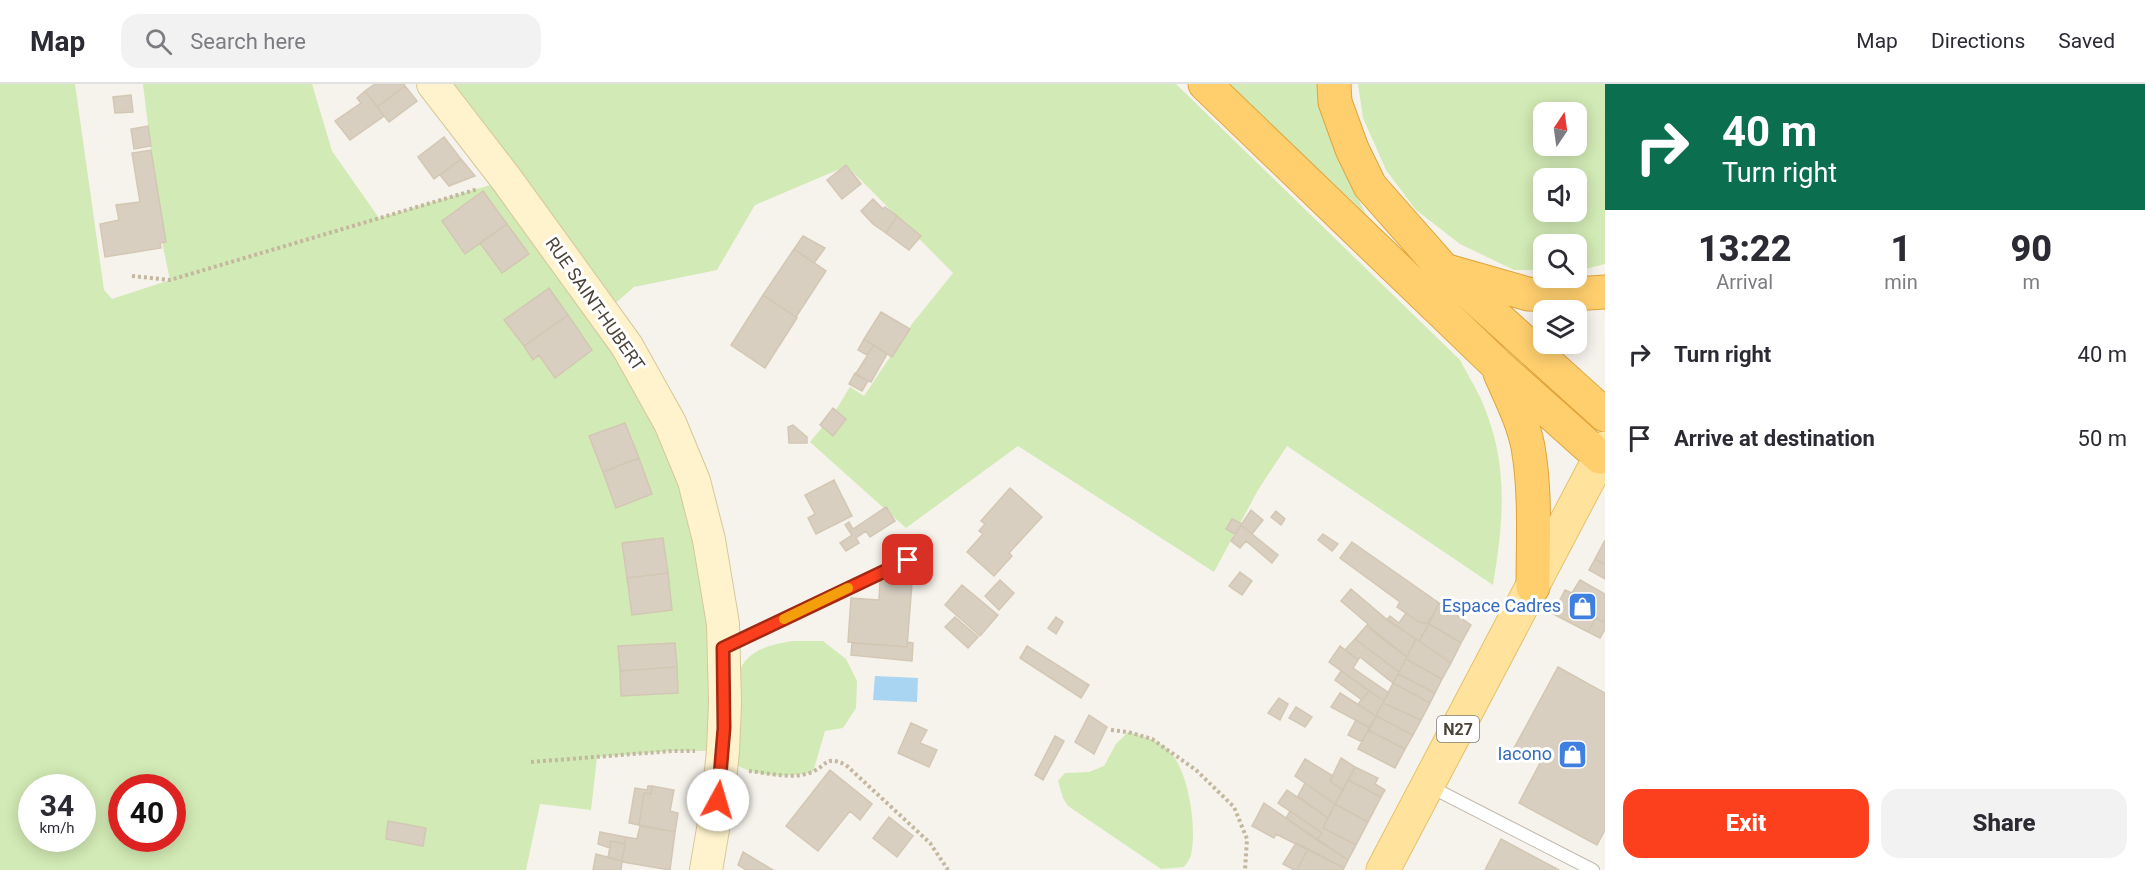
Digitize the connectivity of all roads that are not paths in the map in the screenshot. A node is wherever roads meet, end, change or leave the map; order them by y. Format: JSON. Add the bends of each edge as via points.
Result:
{"nodes":[{"id":1,"x":433,"y":84,"type":"edge"},
{"id":2,"x":1205,"y":84,"type":"edge"},
{"id":3,"x":1334,"y":84,"type":"edge"},
{"id":4,"x":1444,"y":270,"type":"junction"},
{"id":5,"x":1605,"y":292,"type":"edge"},
{"id":6,"x":1497,"y":365,"type":"junction"},
{"id":7,"x":1605,"y":415,"type":"edge"},
{"id":8,"x":1603,"y":452,"type":"edge"},
{"id":9,"x":908,"y":560,"type":"dead end"},
{"id":10,"x":1533,"y":587,"type":"junction"},
{"id":11,"x":723,"y":648,"type":"junction"},
{"id":12,"x":1428,"y":786,"type":"junction"},
{"id":13,"x":706,"y":870,"type":"edge"},
{"id":14,"x":1383,"y":870,"type":"edge"},
{"id":15,"x":1593,"y":870,"type":"edge"}],
"edges":[{"from":1,"to":11,"type":"street","name":"RUE SAINT-HUBERT","via":[[627,346],[670,423],[694,481],[709,540],[723,624]]},
{"from":2,"to":6,"type":"highway"},
{"from":3,"to":4,"type":"highway","via":[[1335,102],[1370,186]]},
{"from":4,"to":5,"type":"highway","via":[[1528,294]]},
{"from":4,"to":7,"type":"highway"},
{"from":6,"to":8,"type":"highway"},
{"from":6,"to":10,"type":"highway","via":[[1528,445],[1533,485]]},
{"from":8,"to":10,"type":"main road","number":"N27"},
{"from":9,"to":11,"type":"lane"},
{"from":10,"to":12,"type":"main road","number":"N27"},
{"from":11,"to":13,"type":"street","name":"RUE SAINT-HUBERT","via":[[722,759]]},
{"from":12,"to":14,"type":"main road","number":"N27"},
{"from":12,"to":15,"type":"lane"}]}
